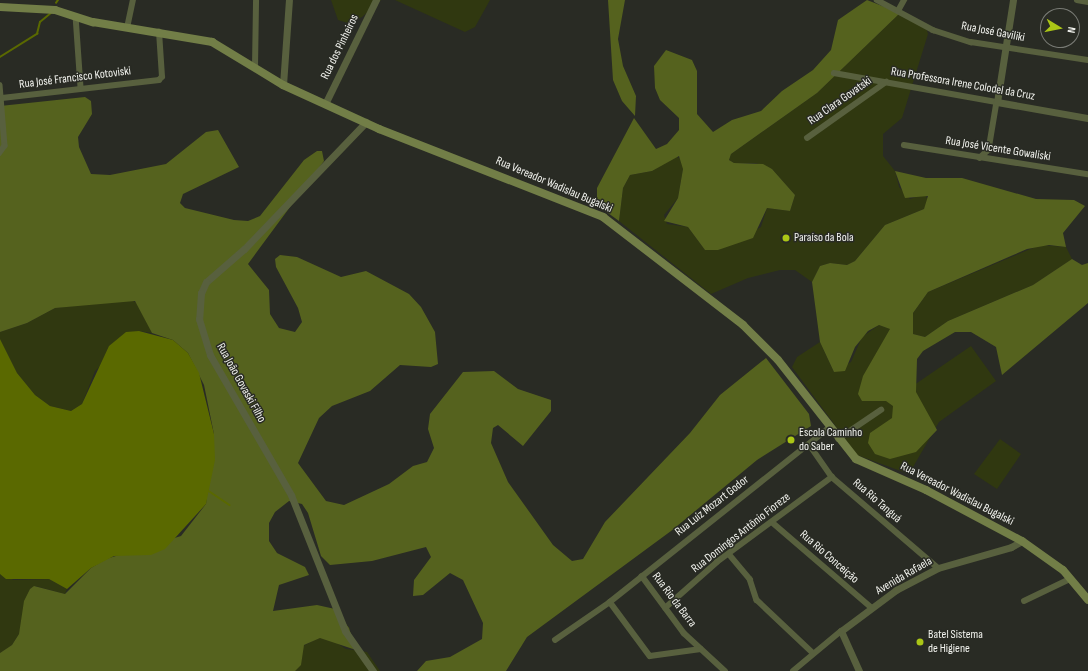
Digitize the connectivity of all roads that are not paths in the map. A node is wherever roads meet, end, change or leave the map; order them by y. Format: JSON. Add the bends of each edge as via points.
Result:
{"nodes":[{"id":1,"x":133,"y":0,"type":"edge"},
{"id":2,"x":289,"y":0,"type":"edge"},
{"id":3,"x":376,"y":0,"type":"edge"},
{"id":4,"x":877,"y":0,"type":"edge"},
{"id":5,"x":904,"y":0,"type":"edge"},
{"id":6,"x":1013,"y":0,"type":"edge"},
{"id":7,"x":1077,"y":0,"type":"edge"},
{"id":8,"x":256,"y":2,"type":"dead end"},
{"id":9,"x":1088,"y":2,"type":"edge"},
{"id":10,"x":0,"y":7,"type":"edge"},
{"id":11,"x":898,"y":11,"type":"junction"},
{"id":12,"x":76,"y":16,"type":"junction"},
{"id":13,"x":127,"y":28,"type":"junction"},
{"id":14,"x":159,"y":32,"type":"junction"},
{"id":15,"x":1006,"y":46,"type":"junction"},
{"id":16,"x":1088,"y":60,"type":"edge"},
{"id":17,"x":255,"y":67,"type":"junction"},
{"id":18,"x":834,"y":73,"type":"dead end"},
{"id":19,"x":886,"y":82,"type":"junction"},
{"id":20,"x":0,"y":85,"type":"edge"},
{"id":21,"x":283,"y":85,"type":"junction"},
{"id":22,"x":81,"y":87,"type":"junction"},
{"id":23,"x":2,"y":98,"type":"junction"},
{"id":24,"x":996,"y":102,"type":"junction"},
{"id":25,"x":325,"y":104,"type":"junction"},
{"id":26,"x":1088,"y":118,"type":"edge"},
{"id":27,"x":366,"y":122,"type":"junction"},
{"id":28,"x":807,"y":138,"type":"dead end"},
{"id":29,"x":904,"y":146,"type":"dead end"},
{"id":30,"x":0,"y":153,"type":"edge"},
{"id":31,"x":980,"y":158,"type":"junction"},
{"id":32,"x":1088,"y":174,"type":"edge"},
{"id":33,"x":881,"y":410,"type":"dead end"},
{"id":34,"x":829,"y":428,"type":"junction"},
{"id":35,"x":838,"y":439,"type":"junction"},
{"id":36,"x":809,"y":444,"type":"junction"},
{"id":37,"x":832,"y":477,"type":"junction"},
{"id":38,"x":772,"y":522,"type":"junction"},
{"id":39,"x":1022,"y":541,"type":"junction"},
{"id":40,"x":729,"y":554,"type":"junction"},
{"id":41,"x":938,"y":568,"type":"junction"},
{"id":42,"x":642,"y":576,"type":"junction"},
{"id":43,"x":1070,"y":578,"type":"junction"},
{"id":44,"x":1088,"y":600,"type":"edge"},
{"id":45,"x":1024,"y":601,"type":"dead end"},
{"id":46,"x":610,"y":602,"type":"junction"},
{"id":47,"x":665,"y":608,"type":"junction"},
{"id":48,"x":872,"y":608,"type":"junction"},
{"id":49,"x":841,"y":631,"type":"junction"},
{"id":50,"x":555,"y":640,"type":"dead end"},
{"id":51,"x":701,"y":649,"type":"junction"},
{"id":52,"x":813,"y":653,"type":"junction"},
{"id":53,"x":373,"y":671,"type":"edge"},
{"id":54,"x":725,"y":671,"type":"edge"},
{"id":55,"x":793,"y":671,"type":"edge"},
{"id":56,"x":859,"y":671,"type":"edge"}],
"edges":[{"from":1,"to":13,"type":"street"},
{"from":2,"to":21,"type":"street"},
{"from":3,"to":25,"type":"street","name":"Rua dos Pinheiros"},
{"from":4,"to":11,"type":"street","name":"Rua José Gaviliki"},
{"from":5,"to":11,"type":"street"},
{"from":6,"to":15,"type":"street"},
{"from":7,"to":9,"type":"street"},
{"from":8,"to":17,"type":"street"},
{"from":10,"to":12,"type":"main road","name":"Rua Vereador Wadislau Bugalski","via":[[55,10]]},
{"from":11,"to":15,"type":"street","name":"Rua José Gaviliki","via":[[933,30],[971,42]]},
{"from":12,"to":13,"type":"main road","name":"Rua Vereador Wadislau Bugalski"},
{"from":12,"to":22,"type":"street"},
{"from":13,"to":14,"type":"main road","name":"Rua Vereador Wadislau Bugalski"},
{"from":14,"to":17,"type":"main road","name":"Rua Vereador Wadislau Bugalski","via":[[212,42]]},
{"from":14,"to":22,"type":"street","name":"Rua José Francisco Kotoviski","via":[[161,79]]},
{"from":15,"to":16,"type":"street","name":"Rua José Gaviliki"},
{"from":15,"to":24,"type":"street"},
{"from":17,"to":21,"type":"main road","name":"Rua Vereador Wadislau Bugalski"},
{"from":18,"to":19,"type":"street","name":"Rua Professora Irene Colodel da Cruz"},
{"from":19,"to":24,"type":"street","name":"Rua Professora Irene Colodel da Cruz"},
{"from":19,"to":28,"type":"street","name":"Rua Clara Govatski"},
{"from":20,"to":23,"type":"street"},
{"from":21,"to":25,"type":"main road","name":"Rua Vereador Wadislau Bugalski"},
{"from":22,"to":23,"type":"street","name":"Rua José Francisco Kotoviski"},
{"from":23,"to":30,"type":"street","via":[[5,146]]},
{"from":24,"to":26,"type":"street","name":"Rua Professora Irene Colodel da Cruz"},
{"from":24,"to":31,"type":"street","via":[[989,150]]},
{"from":25,"to":27,"type":"main road","name":"Rua Vereador Wadislau Bugalski"},
{"from":27,"to":34,"type":"main road","name":"Rua Vereador Wadislau Bugalski","via":[[603,217],[743,325],[778,360]]},
{"from":27,"to":53,"type":"street","name":"Rua João Govaski Filho","via":[[244,249],[206,282],[201,293],[199,319],[210,355],[288,489],[345,631]]},
{"from":29,"to":31,"type":"street","name":"Rua José Vicente Gowaliski"},
{"from":31,"to":32,"type":"street","name":"Rua José Vicente Gowaliski"},
{"from":33,"to":35,"type":"street"},
{"from":34,"to":35,"type":"main road","name":"Rua Vereador Wadislau Bugalski"},
{"from":34,"to":36,"type":"street","name":"Rua Luiz Mozart Godor"},
{"from":35,"to":39,"type":"main road","name":"Rua Vereador Wadislau Bugalski","via":[[856,459],[926,490]]},
{"from":36,"to":37,"type":"street","name":"Rua Rio Tanguá"},
{"from":36,"to":42,"type":"street","name":"Rua Luiz Mozart Godor"},
{"from":37,"to":38,"type":"street","name":"Rua Domingos Antônio Fioreze"},
{"from":37,"to":41,"type":"street","name":"Rua Rio Tanguá"},
{"from":38,"to":40,"type":"street","name":"Rua Domingos Antônio Fioreze"},
{"from":38,"to":48,"type":"street","name":"Rua Rio Conceição"},
{"from":39,"to":41,"type":"street","name":"Avenida Rafaela","via":[[1011,547]]},
{"from":39,"to":43,"type":"main road","name":"Rua Vereador Wadislau Bugalski","via":[[1047,557]]},
{"from":40,"to":47,"type":"street","name":"Rua Domingos Antônio Fioreze"},
{"from":40,"to":52,"type":"street","via":[[750,580],[757,600]]},
{"from":41,"to":48,"type":"street","name":"Avenida Rafaela"},
{"from":42,"to":46,"type":"street","name":"Rua Luiz Mozart Godor"},
{"from":42,"to":47,"type":"street","name":"Rua Rio da Barra"},
{"from":43,"to":44,"type":"main road","name":"Rua Vereador Wadislau Bugalski"},
{"from":43,"to":45,"type":"street"},
{"from":46,"to":50,"type":"street","name":"Rua Luiz Mozart Godor"},
{"from":46,"to":51,"type":"street","via":[[650,656]]},
{"from":47,"to":51,"type":"street","name":"Rua Rio da Barra"},
{"from":48,"to":49,"type":"street","name":"Avenida Rafaela"},
{"from":49,"to":52,"type":"street","name":"Avenida Rafaela"},
{"from":49,"to":56,"type":"street"},
{"from":51,"to":54,"type":"street","name":"Rua Rio da Barra"},
{"from":52,"to":55,"type":"street","name":"Avenida Rafaela"}]}
